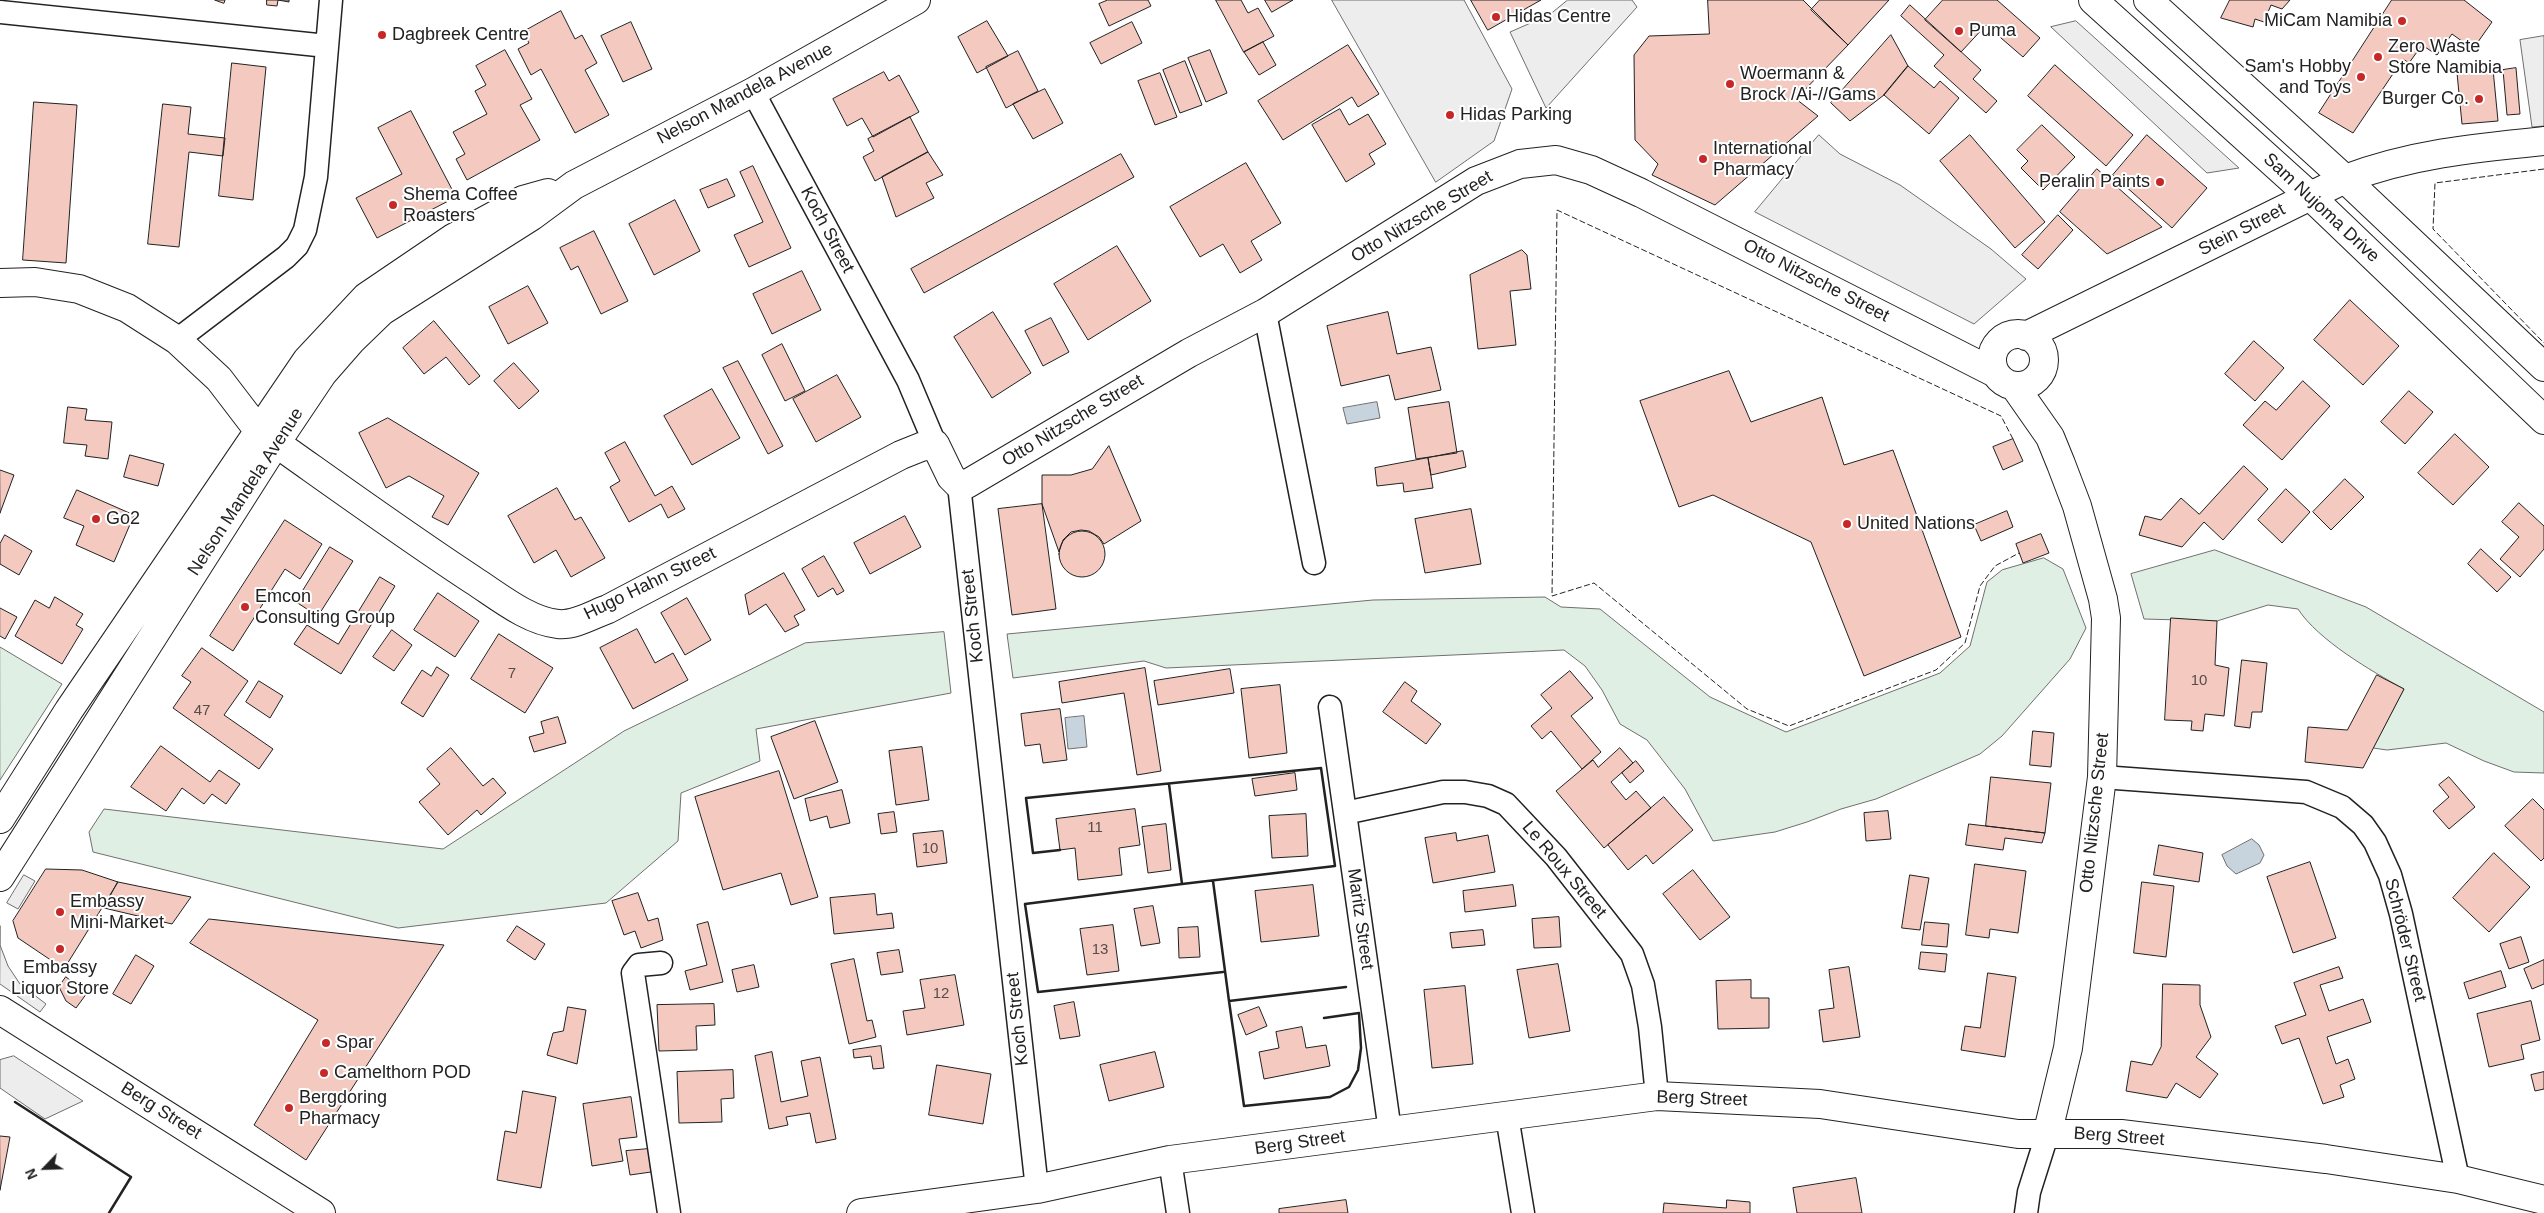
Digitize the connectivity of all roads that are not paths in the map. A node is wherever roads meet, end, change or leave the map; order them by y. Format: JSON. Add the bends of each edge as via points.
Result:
{"nodes":[{"id":1,"x":331,"y":0,"type":"edge"},
{"id":2,"x":916,"y":0,"type":"edge"},
{"id":3,"x":2093,"y":0,"type":"edge"},
{"id":4,"x":2148,"y":0,"type":"edge"},
{"id":5,"x":0,"y":12,"type":"edge"},
{"id":6,"x":327,"y":46,"type":"junction"},
{"id":7,"x":753,"y":92,"type":"junction"},
{"id":8,"x":2544,"y":141,"type":"edge"},
{"id":9,"x":2345,"y":179,"type":"junction"},
{"id":10,"x":2310,"y":196,"type":"junction"},
{"id":11,"x":0,"y":283,"type":"edge"},
{"id":12,"x":2090,"y":305,"type":"junction"},
{"id":13,"x":1266,"y":313,"type":"junction"},
{"id":14,"x":2026,"y":336,"type":"junction"},
{"id":15,"x":177,"y":340,"type":"junction"},
{"id":16,"x":2544,"y":367,"type":"edge"},
{"id":17,"x":2002,"y":369,"type":"junction"},
{"id":18,"x":2042,"y":370,"type":"junction"},
{"id":19,"x":2544,"y":420,"type":"edge"},
{"id":20,"x":267,"y":436,"type":"junction"},
{"id":21,"x":2050,"y":437,"type":"junction"},
{"id":22,"x":935,"y":444,"type":"junction"},
{"id":23,"x":958,"y":485,"type":"junction"},
{"id":24,"x":1314,"y":563,"type":"dead end"},
{"id":25,"x":1330,"y":707,"type":"dead end"},
{"id":26,"x":2102,"y":777,"type":"junction"},
{"id":27,"x":1345,"y":813,"type":"junction"},
{"id":28,"x":0,"y":819,"type":"edge"},
{"id":29,"x":0,"y":877,"type":"edge"},
{"id":30,"x":662,"y":963,"type":"dead end"},
{"id":31,"x":0,"y":1010,"type":"edge"},
{"id":32,"x":1657,"y":1096,"type":"junction"},
{"id":33,"x":1507,"y":1116,"type":"junction"},
{"id":34,"x":1390,"y":1131,"type":"junction"},
{"id":35,"x":2046,"y":1135,"type":"junction"},
{"id":36,"x":1170,"y":1160,"type":"junction"},
{"id":37,"x":2458,"y":1179,"type":"junction"},
{"id":38,"x":2544,"y":1200,"type":"edge"},
{"id":39,"x":1032,"y":1201,"type":"edge"},
{"id":40,"x":321,"y":1213,"type":"edge"},
{"id":41,"x":669,"y":1213,"type":"edge"},
{"id":42,"x":861,"y":1213,"type":"edge"},
{"id":43,"x":1178,"y":1213,"type":"edge"},
{"id":44,"x":1523,"y":1213,"type":"edge"},
{"id":45,"x":2026,"y":1213,"type":"edge"}],
"edges":[{"from":1,"to":6,"type":"street"},
{"from":2,"to":7,"type":"main road","name":"Nelson Mandela Avenue"},
{"from":3,"to":10,"type":"main road","name":"Sam Nujoma Drive"},
{"from":4,"to":9,"type":"main road","name":"Sam Nujoma Drive"},
{"from":5,"to":6,"type":"street"},
{"from":6,"to":15,"type":"street","via":[[316,177],[305,230],[297,246]]},
{"from":7,"to":20,"type":"main road","name":"Nelson Mandela Avenue","via":[[574,185],[532,216],[382,311],[350,340]]},
{"from":7,"to":22,"type":"street","name":"Koch Street","via":[[908,380]]},
{"from":8,"to":9,"type":"main road","name":"Stein Street","via":[[2422,155],[2381,165]]},
{"from":9,"to":10,"type":"main road","name":"Stein Street"},
{"from":9,"to":16,"type":"main road","name":"Sam Nujoma Drive"},
{"from":10,"to":12,"type":"main road","name":"Stein Street"},
{"from":10,"to":19,"type":"main road","name":"Sam Nujoma Drive"},
{"from":11,"to":15,"type":"main road","name":"Hugo Hahn Street","via":[[34,282],[79,289],[127,308]]},
{"from":12,"to":14,"type":"main road","name":"Stein Street"},
{"from":12,"to":18,"type":"main road","name":"Stein Street"},
{"from":13,"to":17,"type":"main road","name":"Otto Nitzsche Street","via":[[1476,181],[1520,164],[1556,160],[1591,170],[1641,193],[1933,341]]},
{"from":13,"to":23,"type":"main road","name":"Otto Nitzsche Street","via":[[1172,363],[968,484]]},
{"from":13,"to":24,"type":"street"},
{"from":14,"to":17,"type":"main road","via":[[2005,338]]},
{"from":14,"to":18,"type":"main road","via":[[2039,344],[2044,359]]},
{"from":15,"to":20,"type":"main road","name":"Hugo Hahn Street","via":[[219,379]]},
{"from":17,"to":18,"type":"main road","via":[[2030,384]]},
{"from":17,"to":21,"type":"main road","name":"Otto Nitzsche Street"},
{"from":18,"to":21,"type":"main road","name":"Otto Nitzsche Street"},
{"from":20,"to":22,"type":"main road","name":"Hugo Hahn Street","via":[[428,550],[508,602],[539,620],[559,624],[608,609],[901,456]]},
{"from":20,"to":28,"type":"main road","name":"Nelson Mandela Avenue","via":[[69,710]]},
{"from":20,"to":29,"type":"main road","name":"Nelson Mandela Avenue"},
{"from":21,"to":26,"type":"main road","name":"Otto Nitzsche Street","via":[[2077,506],[2106,618]]},
{"from":22,"to":23,"type":"main road","name":"Koch Street"},
{"from":23,"to":39,"type":"street","name":"Koch Street"},
{"from":25,"to":27,"type":"street","name":"Maritz Street"},
{"from":26,"to":35,"type":"main road","name":"Otto Nitzsche Street","via":[[2068,1048]]},
{"from":26,"to":37,"type":"street","name":"Schröder Street","via":[[2306,792],[2342,807],[2363,825],[2390,875],[2401,914]]},
{"from":27,"to":32,"type":"street","name":"Le Roux Street","via":[[1443,792],[1488,796],[1506,804],[1556,857],[1632,954],[1643,986]]},
{"from":27,"to":34,"type":"street","name":"Maritz Street"},
{"from":30,"to":41,"type":"street","via":[[640,965],[633,973]]},
{"from":31,"to":40,"type":"main road","name":"Berg Street"},
{"from":32,"to":33,"type":"main road","name":"Berg Street"},
{"from":32,"to":35,"type":"main road","name":"Berg Street","via":[[1820,1104],[2018,1134]]},
{"from":33,"to":34,"type":"main road","name":"Berg Street"},
{"from":33,"to":44,"type":"street"},
{"from":34,"to":36,"type":"main road","name":"Berg Street"},
{"from":35,"to":37,"type":"main road","name":"Berg Street","via":[[2075,1132],[2122,1134]]},
{"from":35,"to":45,"type":"street"},
{"from":36,"to":39,"type":"main road","name":"Berg Street"},
{"from":36,"to":43,"type":"street"},
{"from":37,"to":38,"type":"main road","name":"Berg Street"},
{"from":39,"to":42,"type":"main road","name":"Berg Street"}]}
